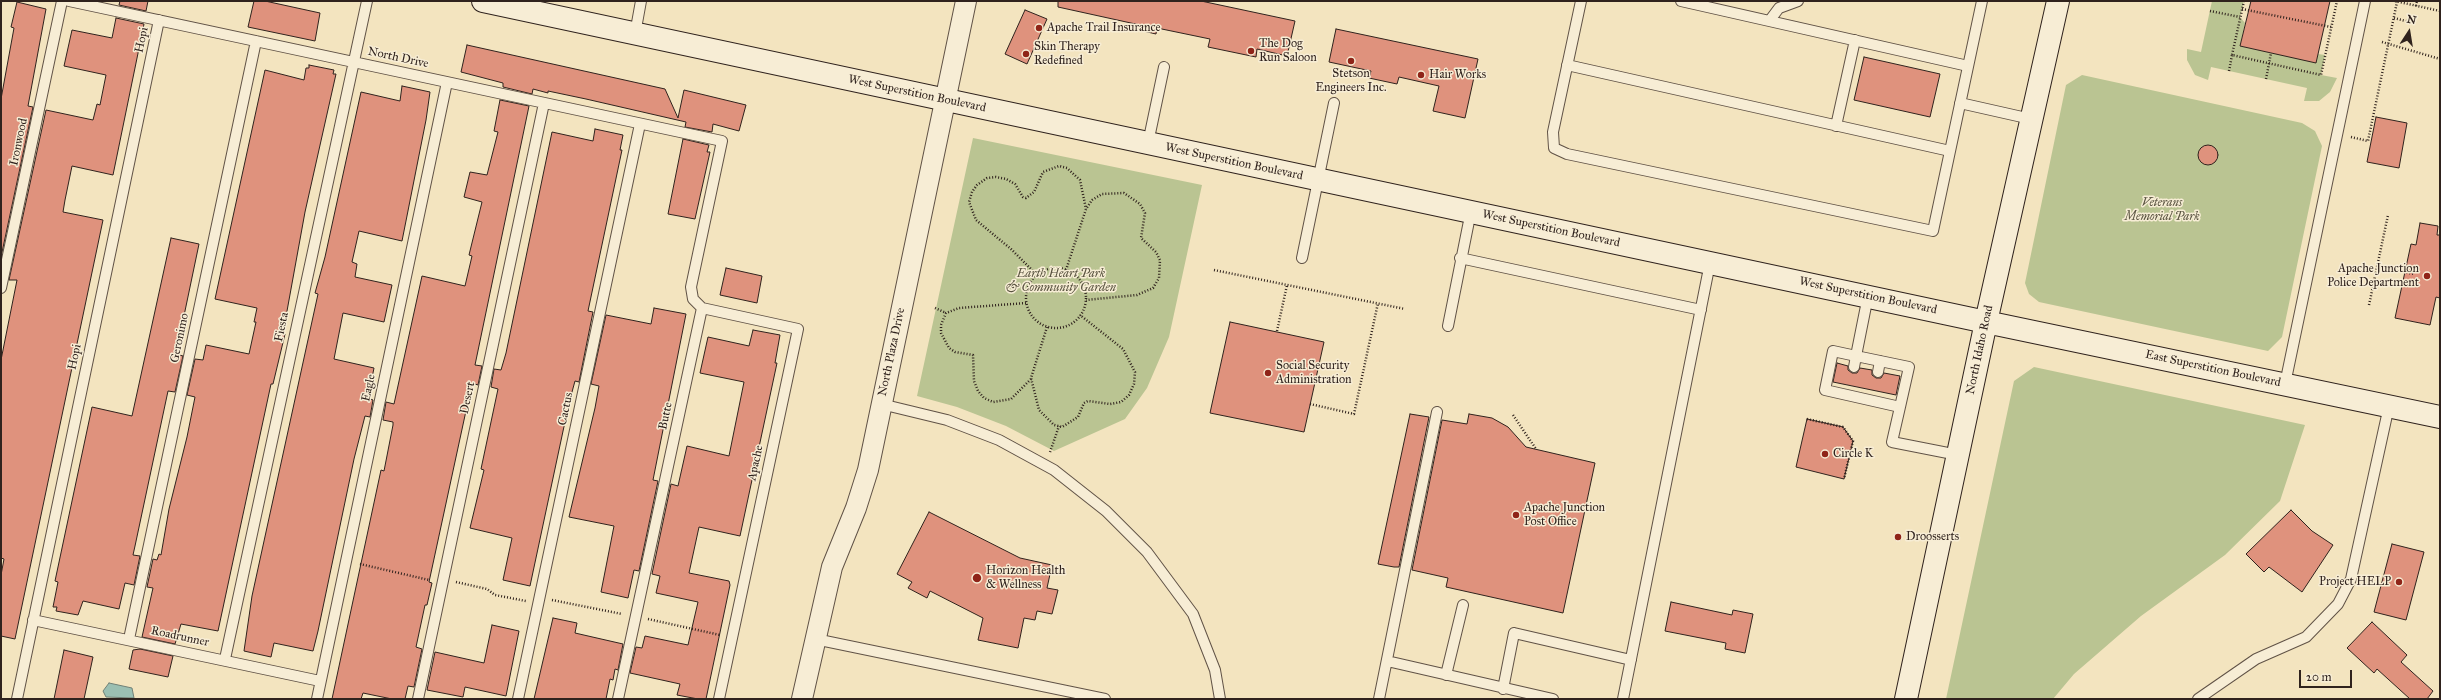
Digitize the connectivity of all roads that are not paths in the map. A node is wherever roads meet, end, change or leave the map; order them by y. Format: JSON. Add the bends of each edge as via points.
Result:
{"nodes":[{"id":1,"x":62,"y":1,"type":"edge"},
{"id":2,"x":69,"y":1,"type":"edge"},
{"id":3,"x":367,"y":1,"type":"edge"},
{"id":4,"x":483,"y":1,"type":"edge"},
{"id":5,"x":640,"y":1,"type":"edge"},
{"id":6,"x":966,"y":1,"type":"edge"},
{"id":7,"x":1581,"y":1,"type":"edge"},
{"id":8,"x":1681,"y":1,"type":"edge"},
{"id":9,"x":1798,"y":1,"type":"edge"},
{"id":10,"x":1982,"y":1,"type":"edge"},
{"id":11,"x":2058,"y":1,"type":"edge"},
{"id":12,"x":2366,"y":1,"type":"edge"},
{"id":13,"x":159,"y":20,"type":"junction"},
{"id":14,"x":1770,"y":20,"type":"junction"},
{"id":15,"x":635,"y":34,"type":"junction"},
{"id":16,"x":1855,"y":40,"type":"junction"},
{"id":17,"x":256,"y":41,"type":"junction"},
{"id":18,"x":353,"y":62,"type":"junction"},
{"id":19,"x":1567,"y":65,"type":"junction"},
{"id":20,"x":1968,"y":66,"type":"junction"},
{"id":21,"x":1164,"y":67,"type":"dead end"},
{"id":22,"x":447,"y":82,"type":"junction"},
{"id":23,"x":944,"y":100,"type":"junction"},
{"id":24,"x":544,"y":103,"type":"junction"},
{"id":25,"x":1334,"y":103,"type":"dead end"},
{"id":26,"x":1960,"y":103,"type":"junction"},
{"id":27,"x":2031,"y":119,"type":"junction"},
{"id":28,"x":640,"y":124,"type":"junction"},
{"id":29,"x":1836,"y":126,"type":"junction"},
{"id":30,"x":1148,"y":143,"type":"junction"},
{"id":31,"x":1950,"y":151,"type":"junction"},
{"id":32,"x":1318,"y":179,"type":"junction"},
{"id":33,"x":1471,"y":211,"type":"junction"},
{"id":34,"x":1302,"y":258,"type":"dead end"},
{"id":35,"x":1460,"y":258,"type":"junction"},
{"id":36,"x":1710,"y":263,"type":"junction"},
{"id":37,"x":1,"y":288,"type":"edge"},
{"id":38,"x":1868,"y":296,"type":"junction"},
{"id":39,"x":702,"y":308,"type":"junction"},
{"id":40,"x":1701,"y":310,"type":"junction"},
{"id":41,"x":1986,"y":322,"type":"junction"},
{"id":42,"x":1448,"y":326,"type":"dead end"},
{"id":43,"x":1856,"y":356,"type":"junction"},
{"id":44,"x":1880,"y":361,"type":"junction"},
{"id":45,"x":1854,"y":367,"type":"dead end"},
{"id":46,"x":1878,"y":372,"type":"dead end"},
{"id":47,"x":2285,"y":384,"type":"junction"},
{"id":48,"x":881,"y":404,"type":"junction"},
{"id":49,"x":2389,"y":406,"type":"junction"},
{"id":50,"x":1900,"y":407,"type":"junction"},
{"id":51,"x":1437,"y":412,"type":"dead end"},
{"id":52,"x":2440,"y":417,"type":"edge"},
{"id":53,"x":1958,"y":455,"type":"junction"},
{"id":54,"x":1463,"y":605,"type":"dead end"},
{"id":55,"x":33,"y":620,"type":"junction"},
{"id":56,"x":815,"y":639,"type":"junction"},
{"id":57,"x":129,"y":640,"type":"junction"},
{"id":58,"x":225,"y":659,"type":"junction"},
{"id":59,"x":1630,"y":660,"type":"junction"},
{"id":60,"x":1387,"y":661,"type":"junction"},
{"id":61,"x":1446,"y":675,"type":"junction"},
{"id":62,"x":320,"y":682,"type":"junction"},
{"id":63,"x":1503,"y":688,"type":"junction"},
{"id":64,"x":17,"y":699,"type":"edge"},
{"id":65,"x":317,"y":699,"type":"edge"},
{"id":66,"x":418,"y":699,"type":"edge"},
{"id":67,"x":518,"y":699,"type":"edge"},
{"id":68,"x":618,"y":699,"type":"edge"},
{"id":69,"x":719,"y":699,"type":"edge"},
{"id":70,"x":803,"y":699,"type":"edge"},
{"id":71,"x":1105,"y":699,"type":"edge"},
{"id":72,"x":1220,"y":699,"type":"edge"},
{"id":73,"x":1379,"y":699,"type":"edge"},
{"id":74,"x":1553,"y":699,"type":"edge"},
{"id":75,"x":1623,"y":699,"type":"edge"},
{"id":76,"x":1906,"y":699,"type":"edge"},
{"id":77,"x":2198,"y":699,"type":"edge"}],
"edges":[{"from":1,"to":37,"type":"lane","name":"Ironwood"},
{"from":2,"to":13,"type":"lane","name":"North Drive"},
{"from":3,"to":18,"type":"lane","name":"Fiesta"},
{"from":4,"to":15,"type":"main road","name":"West Superstition Boulevard"},
{"from":5,"to":15,"type":"lane"},
{"from":6,"to":23,"type":"street","name":"North Plaza Drive"},
{"from":7,"to":19,"type":"lane"},
{"from":8,"to":14,"type":"lane"},
{"from":9,"to":14,"type":"lane","via":[[1779,8]]},
{"from":10,"to":20,"type":"lane"},
{"from":11,"to":27,"type":"main road","name":"North Idaho Road"},
{"from":12,"to":47,"type":"lane"},
{"from":13,"to":17,"type":"lane","name":"North Drive"},
{"from":13,"to":55,"type":"lane","name":"Hopi"},
{"from":14,"to":16,"type":"lane"},
{"from":15,"to":23,"type":"main road","name":"West Superstition Boulevard"},
{"from":16,"to":20,"type":"lane"},
{"from":16,"to":29,"type":"lane"},
{"from":17,"to":18,"type":"lane","name":"North Drive"},
{"from":17,"to":57,"type":"lane","name":"Geronimo"},
{"from":18,"to":22,"type":"lane","name":"North Drive"},
{"from":18,"to":58,"type":"lane","name":"Fiesta"},
{"from":19,"to":29,"type":"lane"},
{"from":19,"to":31,"type":"lane","via":[[1553,132],[1554,148],[1567,154],[1933,231]]},
{"from":20,"to":26,"type":"lane"},
{"from":21,"to":30,"type":"lane"},
{"from":22,"to":24,"type":"lane","name":"North Drive"},
{"from":22,"to":62,"type":"lane","name":"Eagle"},
{"from":23,"to":30,"type":"main road","name":"West Superstition Boulevard"},
{"from":23,"to":48,"type":"street","name":"North Plaza Drive"},
{"from":24,"to":28,"type":"lane","name":"North Drive"},
{"from":24,"to":66,"type":"lane","name":"Desert"},
{"from":25,"to":32,"type":"lane"},
{"from":26,"to":27,"type":"lane"},
{"from":26,"to":31,"type":"lane"},
{"from":27,"to":41,"type":"main road","name":"North Idaho Road"},
{"from":28,"to":39,"type":"lane","name":"North Drive","via":[[722,141],[691,287],[693,299]]},
{"from":28,"to":67,"type":"lane","name":"Cactus"},
{"from":29,"to":31,"type":"lane"},
{"from":30,"to":32,"type":"main road","name":"West Superstition Boulevard"},
{"from":32,"to":33,"type":"main road","name":"West Superstition Boulevard"},
{"from":32,"to":34,"type":"lane"},
{"from":33,"to":35,"type":"lane"},
{"from":33,"to":36,"type":"main road","name":"West Superstition Boulevard"},
{"from":35,"to":40,"type":"lane"},
{"from":35,"to":42,"type":"lane"},
{"from":36,"to":38,"type":"main road","name":"West Superstition Boulevard"},
{"from":36,"to":40,"type":"lane"},
{"from":38,"to":41,"type":"main road","name":"West Superstition Boulevard"},
{"from":38,"to":43,"type":"lane"},
{"from":39,"to":68,"type":"lane","name":"Butte"},
{"from":39,"to":69,"type":"lane","name":"Apache","via":[[798,329]]},
{"from":40,"to":59,"type":"lane"},
{"from":41,"to":47,"type":"main road","name":"East Superstition Boulevard"},
{"from":41,"to":53,"type":"main road","name":"North Idaho Road"},
{"from":43,"to":44,"type":"lane"},
{"from":43,"to":45,"type":"lane"},
{"from":43,"to":50,"type":"lane","via":[[1833,351],[1825,390],[1873,396]]},
{"from":44,"to":46,"type":"lane"},
{"from":44,"to":50,"type":"lane","via":[[1909,367]]},
{"from":47,"to":49,"type":"main road","name":"East Superstition Boulevard"},
{"from":48,"to":56,"type":"street","name":"North Plaza Drive","via":[[868,470],[832,567]]},
{"from":48,"to":72,"type":"lane","via":[[947,420],[999,440],[1044,464],[1106,511],[1147,552],[1192,614],[1215,670]]},
{"from":49,"to":52,"type":"main road","name":"East Superstition Boulevard"},
{"from":49,"to":77,"type":"lane","via":[[2351,579],[2338,604],[2306,636],[2256,659]]},
{"from":50,"to":53,"type":"lane","via":[[1892,442]]},
{"from":51,"to":60,"type":"lane"},
{"from":53,"to":76,"type":"main road","name":"North Idaho Road"},
{"from":54,"to":61,"type":"lane"},
{"from":55,"to":57,"type":"lane","name":"Roadrunner"},
{"from":55,"to":64,"type":"lane","name":"Hopi"},
{"from":56,"to":70,"type":"street","name":"North Plaza Drive"},
{"from":56,"to":71,"type":"lane"},
{"from":57,"to":58,"type":"lane","name":"Roadrunner"},
{"from":58,"to":62,"type":"lane","name":"Roadrunner"},
{"from":59,"to":63,"type":"lane","via":[[1514,633]]},
{"from":59,"to":75,"type":"lane"},
{"from":60,"to":61,"type":"lane"},
{"from":60,"to":73,"type":"lane"},
{"from":61,"to":63,"type":"lane"},
{"from":62,"to":65,"type":"lane","name":"Eagle"},
{"from":63,"to":74,"type":"lane"}]}
